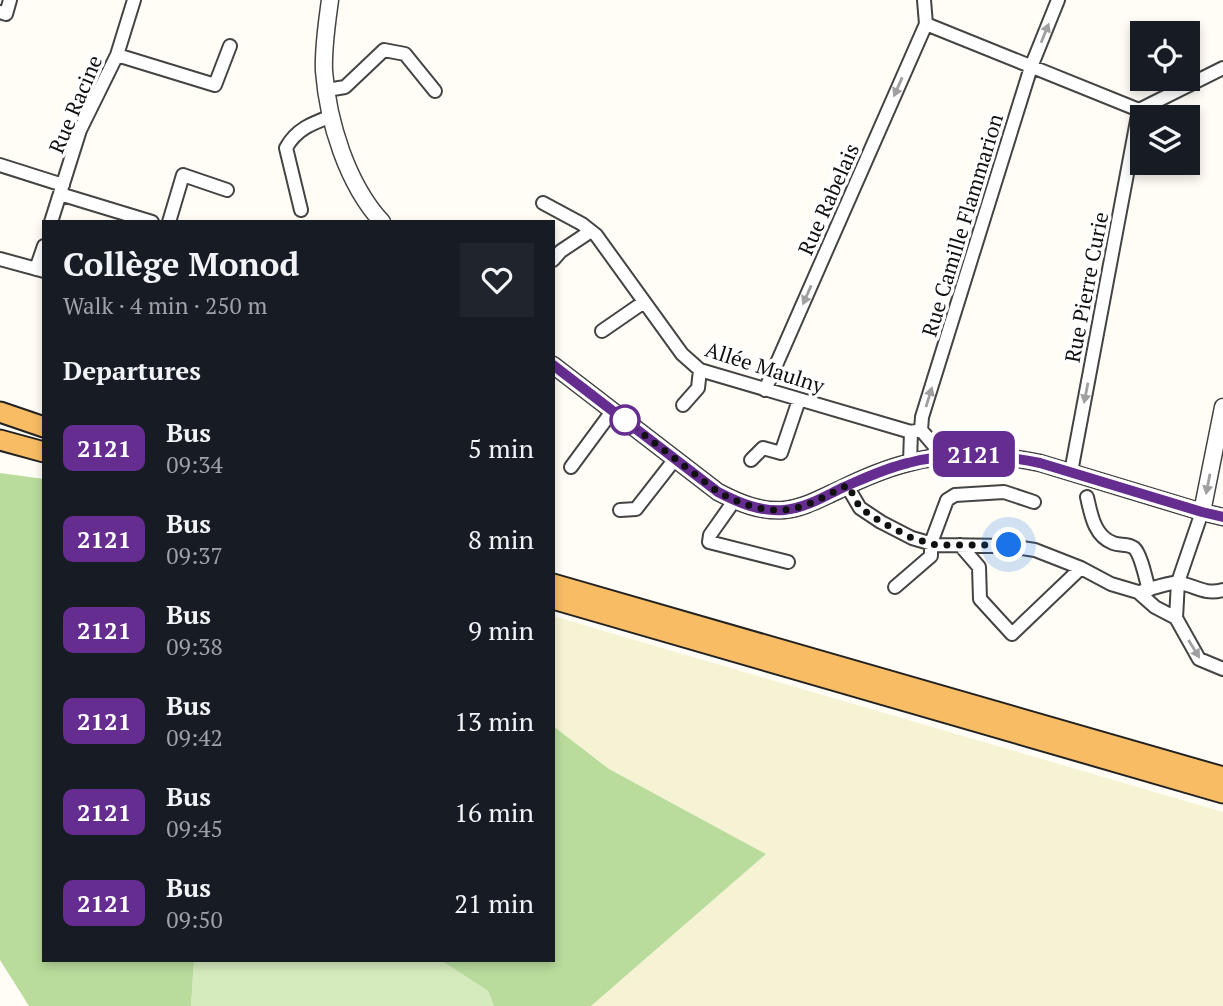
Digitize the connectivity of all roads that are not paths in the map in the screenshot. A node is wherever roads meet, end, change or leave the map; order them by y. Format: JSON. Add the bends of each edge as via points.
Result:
{"nodes":[{"id":1,"x":10,"y":0,"type":"edge"},
{"id":2,"x":134,"y":0,"type":"edge"},
{"id":3,"x":330,"y":0,"type":"edge"},
{"id":4,"x":924,"y":0,"type":"edge"},
{"id":5,"x":1058,"y":0,"type":"edge"},
{"id":6,"x":0,"y":12,"type":"edge"},
{"id":7,"x":926,"y":24,"type":"junction"},
{"id":8,"x":230,"y":46,"type":"dead end"},
{"id":9,"x":117,"y":55,"type":"junction"},
{"id":10,"x":1031,"y":67,"type":"junction"},
{"id":11,"x":1223,"y":68,"type":"edge"},
{"id":12,"x":327,"y":90,"type":"junction"},
{"id":13,"x":435,"y":92,"type":"dead end"},
{"id":14,"x":1149,"y":105,"type":"edge"},
{"id":15,"x":1130,"y":106,"type":"edge"},
{"id":16,"x":332,"y":116,"type":"junction"},
{"id":17,"x":1130,"y":158,"type":"edge"},
{"id":18,"x":0,"y":165,"type":"edge"},
{"id":19,"x":61,"y":189,"type":"junction"},
{"id":20,"x":226,"y":190,"type":"dead end"},
{"id":21,"x":542,"y":202,"type":"dead end"},
{"id":22,"x":301,"y":210,"type":"dead end"},
{"id":23,"x":52,"y":220,"type":"edge"},
{"id":24,"x":146,"y":220,"type":"edge"},
{"id":25,"x":170,"y":220,"type":"edge"},
{"id":26,"x":380,"y":220,"type":"edge"},
{"id":27,"x":591,"y":231,"type":"junction"},
{"id":28,"x":555,"y":258,"type":"edge"},
{"id":29,"x":0,"y":259,"type":"edge"},
{"id":30,"x":40,"y":270,"type":"edge"},
{"id":31,"x":644,"y":302,"type":"junction"},
{"id":32,"x":602,"y":331,"type":"dead end"},
{"id":33,"x":555,"y":366,"type":"edge"},
{"id":34,"x":700,"y":370,"type":"junction"},
{"id":35,"x":765,"y":390,"type":"junction"},
{"id":36,"x":799,"y":400,"type":"junction"},
{"id":37,"x":683,"y":405,"type":"dead end"},
{"id":38,"x":1223,"y":407,"type":"edge"},
{"id":39,"x":613,"y":410,"type":"junction"},
{"id":40,"x":0,"y":412,"type":"edge"},
{"id":41,"x":0,"y":425,"type":"edge"},
{"id":42,"x":42,"y":425,"type":"edge"},
{"id":43,"x":916,"y":431,"type":"junction"},
{"id":44,"x":42,"y":436,"type":"edge"},
{"id":45,"x":0,"y":440,"type":"edge"},
{"id":46,"x":42,"y":451,"type":"edge"},
{"id":47,"x":0,"y":454,"type":"edge"},
{"id":48,"x":943,"y":456,"type":"junction"},
{"id":49,"x":675,"y":458,"type":"junction"},
{"id":50,"x":1218,"y":458,"type":"edge"},
{"id":51,"x":751,"y":460,"type":"dead end"},
{"id":52,"x":42,"y":462,"type":"edge"},
{"id":53,"x":910,"y":462,"type":"junction"},
{"id":54,"x":571,"y":467,"type":"dead end"},
{"id":55,"x":1071,"y":472,"type":"junction"},
{"id":56,"x":848,"y":485,"type":"junction"},
{"id":57,"x":1087,"y":497,"type":"dead end"},
{"id":58,"x":734,"y":501,"type":"junction"},
{"id":59,"x":1034,"y":502,"type":"dead end"},
{"id":60,"x":620,"y":510,"type":"dead end"},
{"id":61,"x":1202,"y":512,"type":"junction"},
{"id":62,"x":1223,"y":517,"type":"edge"},
{"id":63,"x":931,"y":543,"type":"junction"},
{"id":64,"x":960,"y":545,"type":"junction"},
{"id":65,"x":788,"y":562,"type":"dead end"},
{"id":66,"x":1081,"y":568,"type":"junction"},
{"id":67,"x":1178,"y":582,"type":"junction"},
{"id":68,"x":555,"y":585,"type":"edge"},
{"id":69,"x":895,"y":587,"type":"dead end"},
{"id":70,"x":1223,"y":590,"type":"edge"},
{"id":71,"x":1144,"y":591,"type":"junction"},
{"id":72,"x":555,"y":600,"type":"edge"},
{"id":73,"x":1176,"y":618,"type":"junction"},
{"id":74,"x":1223,"y":669,"type":"edge"},
{"id":75,"x":1223,"y":777,"type":"edge"},
{"id":76,"x":1223,"y":793,"type":"edge"}],
"edges":[{"from":1,"to":6,"type":"street","via":[[6,14]]},
{"from":2,"to":9,"type":"street","name":"Rue Racine"},
{"from":3,"to":12,"type":"street","via":[[324,69]]},
{"from":4,"to":7,"type":"street"},
{"from":10,"to":5,"type":"street","name":"Rue Camille Flammarion","one_way":true},
{"from":7,"to":10,"type":"street"},
{"from":7,"to":35,"type":"street","name":"Rue Rabelais","one_way":true},
{"from":8,"to":9,"type":"street","via":[[215,85]]},
{"from":9,"to":19,"type":"street","name":"Rue Racine","via":[[80,131]]},
{"from":10,"to":15,"type":"street"},
{"from":43,"to":10,"type":"street","name":"Rue Camille Flammarion","one_way":true},
{"from":11,"to":14,"type":"street"},
{"from":12,"to":13,"type":"street","via":[[345,87],[384,50],[405,54]]},
{"from":12,"to":16,"type":"street"},
{"from":16,"to":22,"type":"street","via":[[313,122],[292,137],[286,148]]},
{"from":16,"to":26,"type":"street","via":[[350,172]]},
{"from":17,"to":55,"type":"street","name":"Rue Pierre Curie","one_way":true},
{"from":18,"to":19,"type":"street"},
{"from":19,"to":23,"type":"street","name":"Rue Racine"},
{"from":19,"to":24,"type":"street"},
{"from":20,"to":25,"type":"street","via":[[183,175]]},
{"from":21,"to":27,"type":"street","name":"Allée Maulny"},
{"from":27,"to":28,"type":"street"},
{"from":27,"to":31,"type":"street","name":"Allée Maulny"},
{"from":29,"to":30,"type":"street"},
{"from":31,"to":32,"type":"street"},
{"from":31,"to":34,"type":"street","name":"Allée Maulny","via":[[682,354]]},
{"from":33,"to":39,"type":"street"},
{"from":34,"to":35,"type":"street","name":"Allée Maulny"},
{"from":34,"to":37,"type":"street","via":[[698,388]]},
{"from":35,"to":36,"type":"street","name":"Allée Maulny"},
{"from":36,"to":43,"type":"street","name":"Allée Maulny"},
{"from":36,"to":51,"type":"street","via":[[781,453],[764,448]]},
{"from":38,"to":50,"type":"street"},
{"from":39,"to":49,"type":"street"},
{"from":39,"to":54,"type":"street"},
{"from":40,"to":42,"type":"highway"},
{"from":41,"to":44,"type":"highway"},
{"from":43,"to":48,"type":"street"},
{"from":43,"to":53,"type":"street","name":"Rue Camille Flammarion"},
{"from":45,"to":46,"type":"highway"},
{"from":47,"to":52,"type":"highway"},
{"from":48,"to":53,"type":"street"},
{"from":48,"to":55,"type":"street","via":[[1006,457]]},
{"from":49,"to":58,"type":"street"},
{"from":49,"to":60,"type":"street","via":[[636,509]]},
{"from":50,"to":61,"type":"street","one_way":true},
{"from":53,"to":56,"type":"street"},
{"from":55,"to":61,"type":"street"},
{"from":56,"to":58,"type":"street","via":[[784,510]]},
{"from":56,"to":63,"type":"street","via":[[860,508],[912,538]]},
{"from":57,"to":71,"type":"street","via":[[1100,535],[1136,550]]},
{"from":58,"to":65,"type":"street","via":[[709,542]]},
{"from":59,"to":63,"type":"street","via":[[1004,492],[955,495],[947,500]]},
{"from":61,"to":62,"type":"street"},
{"from":61,"to":67,"type":"street"},
{"from":63,"to":64,"type":"street"},
{"from":63,"to":69,"type":"street","via":[[931,556]]},
{"from":64,"to":66,"type":"street","via":[[1009,545]]},
{"from":64,"to":66,"type":"street","via":[[979,567],[980,599],[1012,634]]},
{"from":66,"to":71,"type":"street","via":[[1111,583]]},
{"from":67,"to":70,"type":"street","via":[[1198,590]]},
{"from":67,"to":71,"type":"street"},
{"from":67,"to":73,"type":"street"},
{"from":68,"to":75,"type":"highway"},
{"from":71,"to":73,"type":"street","via":[[1155,607]]},
{"from":72,"to":76,"type":"highway"},
{"from":73,"to":74,"type":"street","one_way":true,"via":[[1199,659]]}]}
